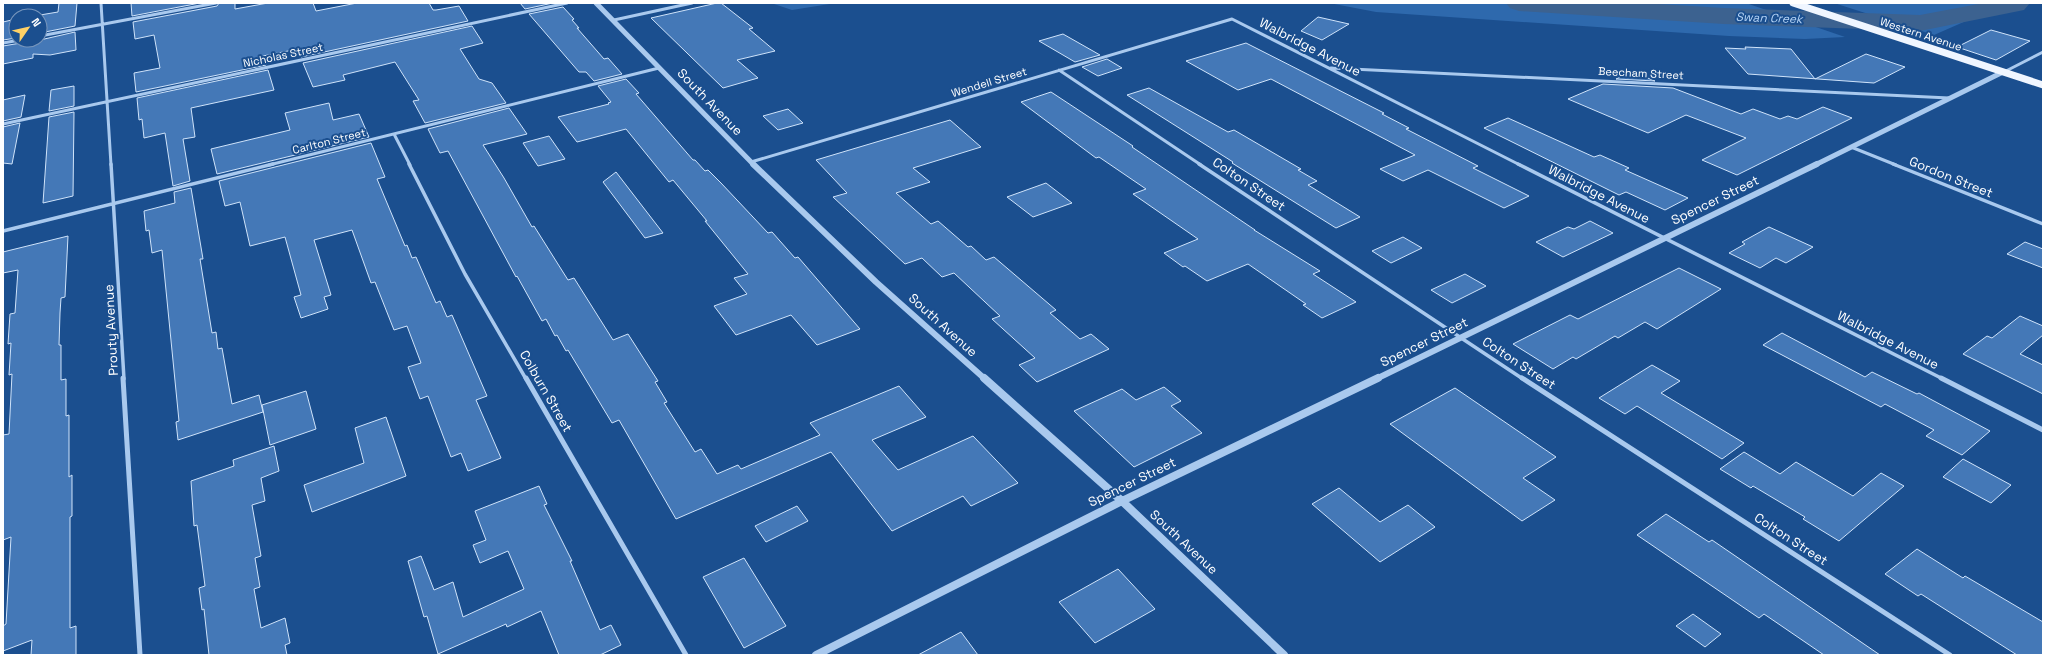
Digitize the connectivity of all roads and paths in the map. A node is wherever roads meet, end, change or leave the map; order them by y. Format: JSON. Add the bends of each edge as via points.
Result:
{"nodes":[{"id":1,"x":101,"y":3,"type":"edge"},
{"id":2,"x":216,"y":3,"type":"edge"},
{"id":3,"x":567,"y":3,"type":"edge"},
{"id":4,"x":596,"y":3,"type":"edge"},
{"id":5,"x":692,"y":3,"type":"edge"},
{"id":6,"x":1793,"y":3,"type":"edge"},
{"id":7,"x":1232,"y":18,"type":"joint"},
{"id":8,"x":614,"y":20,"type":"junction"},
{"id":9,"x":102,"y":25,"type":"junction"},
{"id":10,"x":48,"y":35,"type":"edge"},
{"id":11,"x":2043,"y":52,"type":"edge"},
{"id":12,"x":659,"y":68,"type":"junction"},
{"id":13,"x":1329,"y":68,"type":"junction"},
{"id":14,"x":1060,"y":70,"type":"junction"},
{"id":15,"x":2003,"y":72,"type":"junction"},
{"id":16,"x":2043,"y":85,"type":"edge"},
{"id":17,"x":1952,"y":98,"type":"junction"},
{"id":18,"x":107,"y":102,"type":"junction"},
{"id":19,"x":3,"y":124,"type":"edge"},
{"id":20,"x":394,"y":134,"type":"junction"},
{"id":21,"x":1851,"y":147,"type":"junction"},
{"id":22,"x":751,"y":162,"type":"junction"},
{"id":23,"x":113,"y":204,"type":"junction"},
{"id":24,"x":2043,"y":224,"type":"edge"},
{"id":25,"x":3,"y":231,"type":"edge"},
{"id":26,"x":1664,"y":238,"type":"junction"},
{"id":27,"x":1461,"y":339,"type":"junction"},
{"id":28,"x":2043,"y":430,"type":"edge"},
{"id":29,"x":1122,"y":501,"type":"junction"},
{"id":30,"x":140,"y":655,"type":"edge"},
{"id":31,"x":686,"y":655,"type":"edge"},
{"id":32,"x":816,"y":655,"type":"edge"},
{"id":33,"x":1284,"y":655,"type":"edge"},
{"id":34,"x":1950,"y":655,"type":"edge"}],
"edges":[{"from":1,"to":9,"type":"street","name":"Prouty Avenue"},
{"from":2,"to":9,"type":"street"},
{"from":3,"to":18,"type":"street","name":"Nicholas Street"},
{"from":4,"to":8,"type":"street","name":"South Avenue"},
{"from":5,"to":8,"type":"street"},
{"from":6,"to":15,"type":"main road","name":"Western Avenue"},
{"from":7,"to":13,"type":"street","name":"Walbridge Avenue"},
{"from":7,"to":14,"type":"street","name":"Wendell Street"},
{"from":8,"to":12,"type":"street","name":"South Avenue"},
{"from":9,"to":10,"type":"street"},
{"from":9,"to":18,"type":"street","name":"Prouty Avenue"},
{"from":11,"to":15,"type":"street","name":"Spencer Street"},
{"from":12,"to":20,"type":"street","name":"Carlton Street"},
{"from":12,"to":22,"type":"street","name":"South Avenue"},
{"from":13,"to":17,"type":"street","name":"Beecham Street"},
{"from":13,"to":26,"type":"street","name":"Walbridge Avenue"},
{"from":14,"to":22,"type":"street","name":"Wendell Street"},
{"from":14,"to":27,"type":"street","name":"Colton Street"},
{"from":15,"to":16,"type":"main road","name":"Western Avenue"},
{"from":15,"to":17,"type":"street","name":"Spencer Street"},
{"from":17,"to":21,"type":"street","name":"Spencer Street"},
{"from":18,"to":19,"type":"street","name":"Nicholas Street"},
{"from":18,"to":23,"type":"street","name":"Prouty Avenue"},
{"from":20,"to":23,"type":"street","name":"Carlton Street"},
{"from":20,"to":31,"type":"street","name":"Colburn Street","via":[[465,274]]},
{"from":21,"to":24,"type":"street","name":"Gordon Street"},
{"from":21,"to":26,"type":"street","name":"Spencer Street"},
{"from":22,"to":29,"type":"street","name":"South Avenue","via":[[876,282]]},
{"from":23,"to":25,"type":"street","name":"Carlton Street"},
{"from":23,"to":30,"type":"street","name":"Prouty Avenue"},
{"from":26,"to":27,"type":"street","name":"Spencer Street"},
{"from":26,"to":28,"type":"street","name":"Walbridge Avenue"},
{"from":27,"to":29,"type":"street","name":"Spencer Street"},
{"from":27,"to":34,"type":"street","name":"Colton Street"},
{"from":29,"to":32,"type":"street","name":"Spencer Street"},
{"from":29,"to":33,"type":"street","name":"South Avenue"}]}
